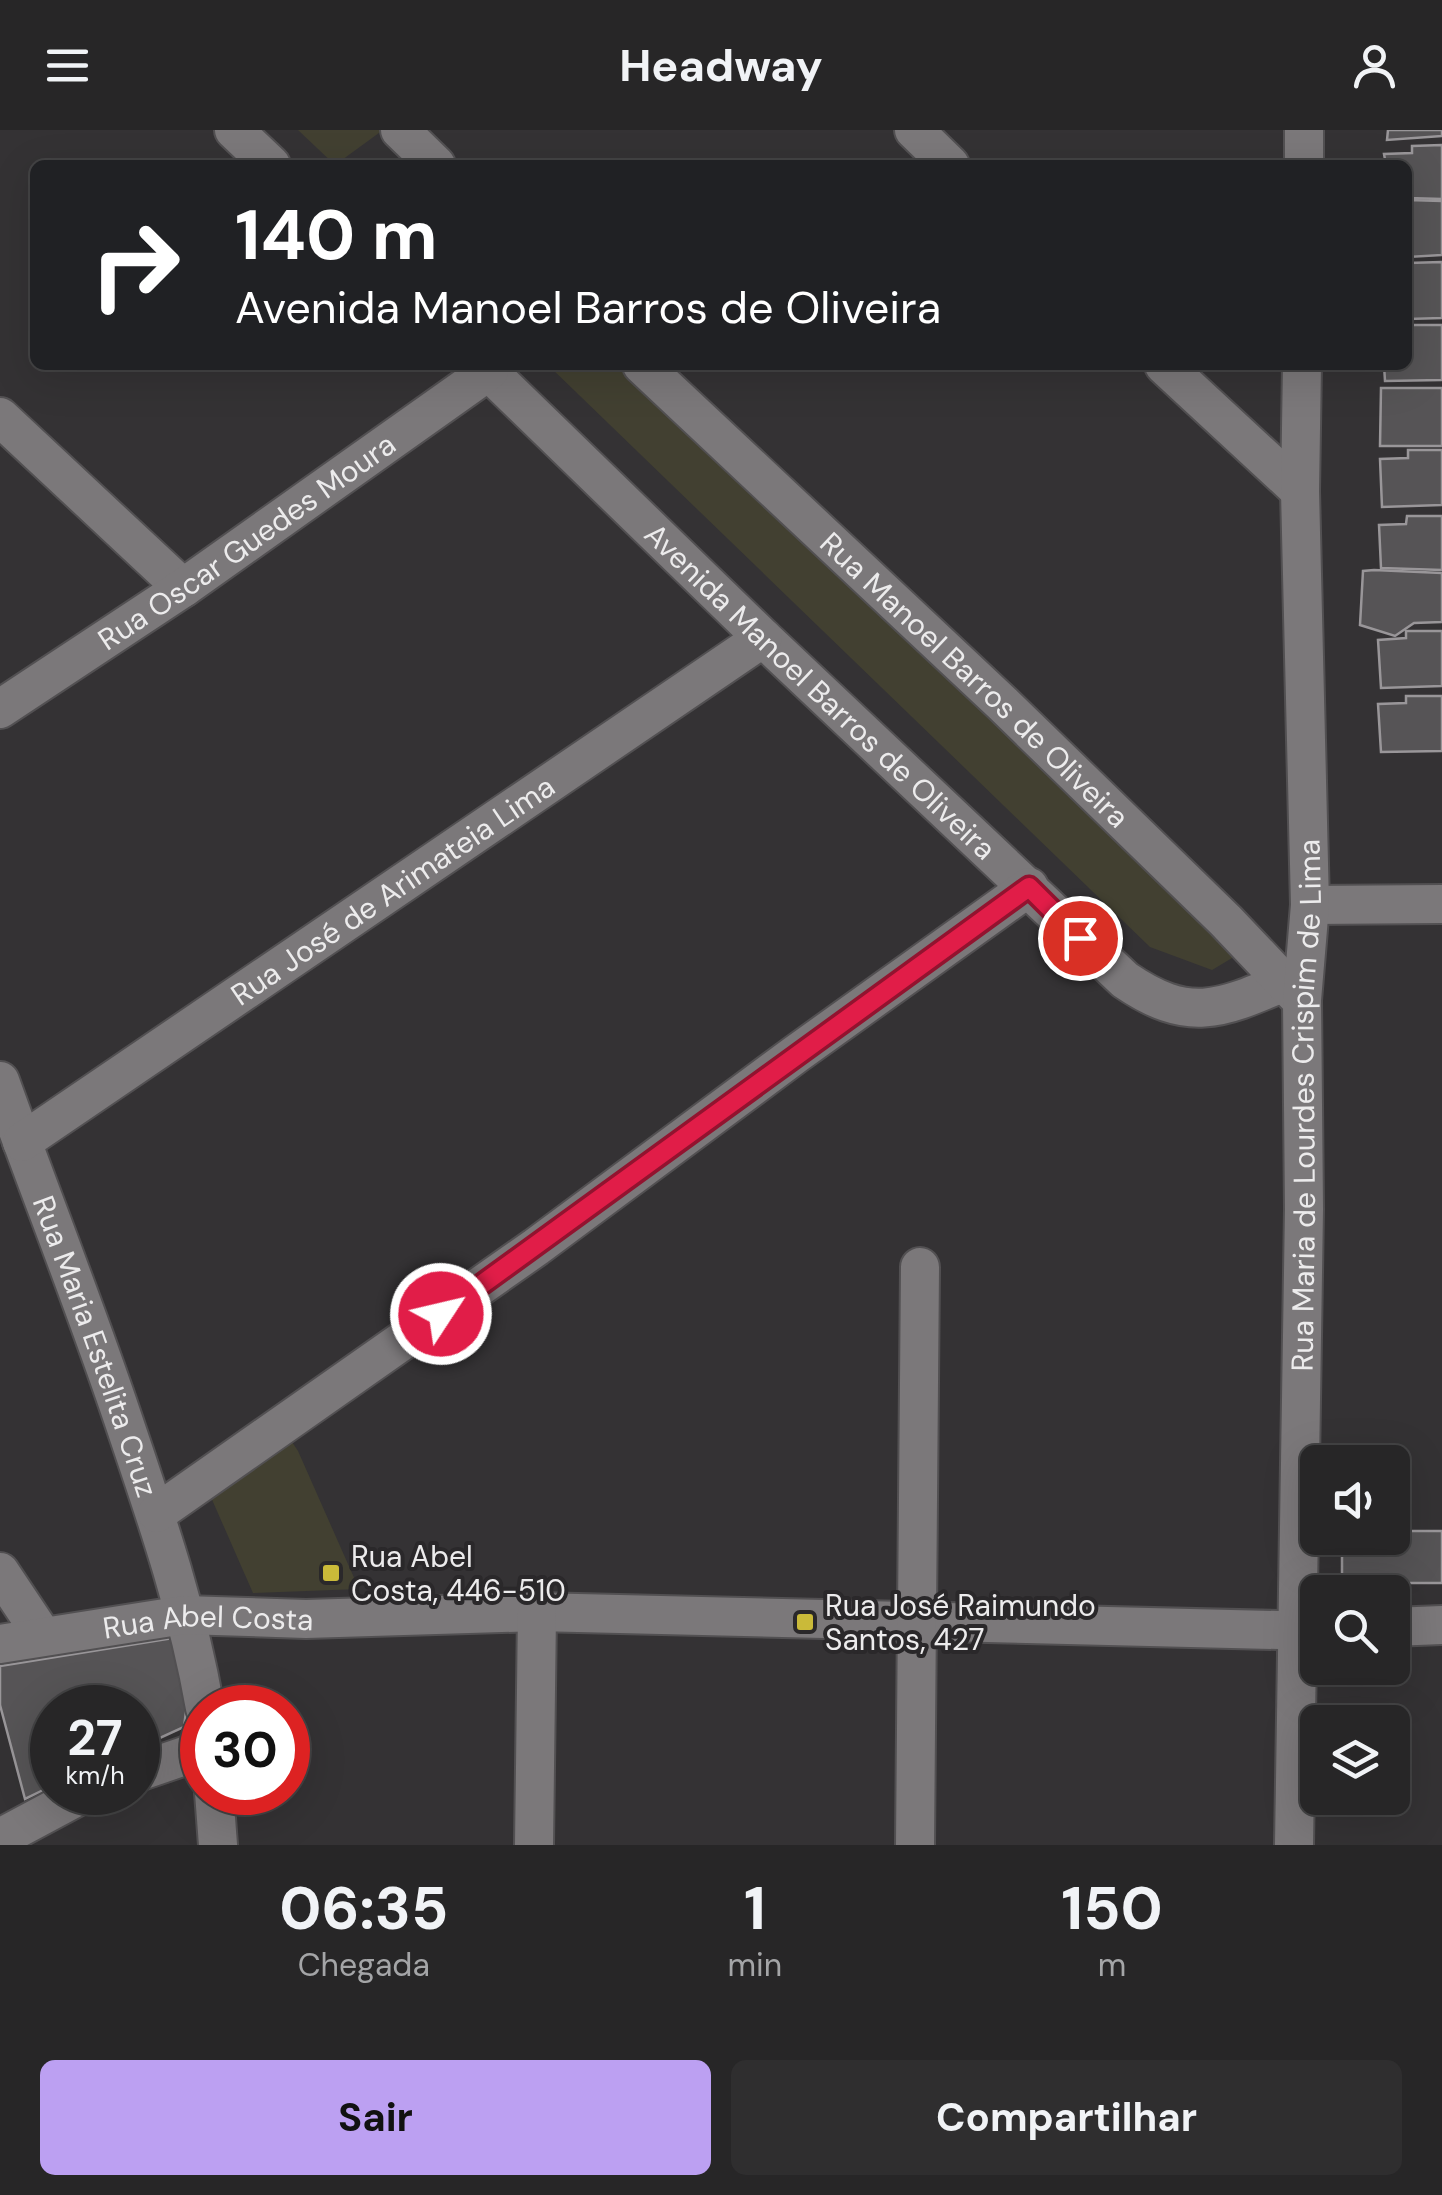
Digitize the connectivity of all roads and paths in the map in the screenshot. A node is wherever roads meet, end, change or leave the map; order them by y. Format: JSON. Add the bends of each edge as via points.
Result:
{"nodes":[{"id":1,"x":234,"y":130,"type":"edge"},
{"id":2,"x":914,"y":130,"type":"edge"},
{"id":3,"x":1304,"y":130,"type":"edge"},
{"id":4,"x":401,"y":140,"type":"edge"},
{"id":5,"x":266,"y":160,"type":"edge"},
{"id":6,"x":429,"y":160,"type":"edge"},
{"id":7,"x":945,"y":160,"type":"edge"},
{"id":8,"x":1304,"y":160,"type":"edge"},
{"id":9,"x":483,"y":370,"type":"edge"},
{"id":10,"x":488,"y":370,"type":"edge"},
{"id":11,"x":647,"y":370,"type":"edge"},
{"id":12,"x":1169,"y":370,"type":"edge"},
{"id":13,"x":1302,"y":370,"type":"edge"},
{"id":14,"x":0,"y":417,"type":"edge"},
{"id":15,"x":1300,"y":492,"type":"junction"},
{"id":16,"x":183,"y":588,"type":"junction"},
{"id":17,"x":763,"y":638,"type":"junction"},
{"id":18,"x":0,"y":709,"type":"edge"},
{"id":19,"x":1029,"y":887,"type":"junction"},
{"id":20,"x":1442,"y":904,"type":"edge"},
{"id":21,"x":1310,"y":905,"type":"junction"},
{"id":22,"x":1293,"y":992,"type":"junction"},
{"id":23,"x":0,"y":1081,"type":"edge"},
{"id":24,"x":22,"y":1142,"type":"junction"},
{"id":25,"x":920,"y":1268,"type":"dead end"},
{"id":26,"x":157,"y":1513,"type":"junction"},
{"id":27,"x":0,"y":1572,"type":"edge"},
{"id":28,"x":1306,"y":1575,"type":"edge"},
{"id":29,"x":537,"y":1612,"type":"junction"},
{"id":30,"x":184,"y":1615,"type":"junction"},
{"id":31,"x":917,"y":1623,"type":"junction"},
{"id":32,"x":1442,"y":1625,"type":"edge"},
{"id":33,"x":1410,"y":1626,"type":"edge"},
{"id":34,"x":1300,"y":1631,"type":"edge"},
{"id":35,"x":42,"y":1635,"type":"junction"},
{"id":36,"x":0,"y":1644,"type":"edge"},
{"id":37,"x":200,"y":1685,"type":"edge"},
{"id":38,"x":1303,"y":1685,"type":"edge"},
{"id":39,"x":43,"y":1815,"type":"edge"},
{"id":40,"x":216,"y":1815,"type":"edge"},
{"id":41,"x":0,"y":1838,"type":"edge"},
{"id":42,"x":218,"y":1845,"type":"edge"},
{"id":43,"x":534,"y":1845,"type":"edge"},
{"id":44,"x":915,"y":1845,"type":"edge"},
{"id":45,"x":1294,"y":1845,"type":"edge"}],
"edges":[{"from":1,"to":5,"type":"street"},
{"from":2,"to":7,"type":"street"},
{"from":3,"to":8,"type":"street"},
{"from":4,"to":6,"type":"street"},
{"from":9,"to":16,"type":"street","name":"Rua Oscar Guedes Moura"},
{"from":10,"to":17,"type":"street","name":"Avenida Manoel Barros de Oliveira"},
{"from":11,"to":22,"type":"street","name":"Rua Manoel Barros de Oliveira","via":[[1060,759]]},
{"from":12,"to":15,"type":"street"},
{"from":13,"to":15,"type":"street","name":"Rua Maria de Lourdes Crispim de Lima"},
{"from":14,"to":16,"type":"street"},
{"from":15,"to":21,"type":"street","name":"Rua Maria de Lourdes Crispim de Lima"},
{"from":16,"to":18,"type":"street","name":"Rua Oscar Guedes Moura"},
{"from":17,"to":19,"type":"street","name":"Avenida Manoel Barros de Oliveira"},
{"from":17,"to":24,"type":"street","name":"Rua José de Arimateia Lima"},
{"from":19,"to":22,"type":"street","name":"Avenida Manoel Barros de Oliveira","via":[[1152,999],[1220,1007]]},
{"from":19,"to":26,"type":"street"},
{"from":20,"to":21,"type":"street"},
{"from":21,"to":22,"type":"street","name":"Rua Maria de Lourdes Crispim de Lima"},
{"from":22,"to":28,"type":"street","name":"Rua Maria de Lourdes Crispim de Lima","via":[[1304,1210]]},
{"from":23,"to":24,"type":"street","name":"Rua Maria Estelita Cruz"},
{"from":24,"to":26,"type":"street","name":"Rua Maria Estelita Cruz"},
{"from":25,"to":31,"type":"street"},
{"from":26,"to":30,"type":"street","name":"Rua Maria Estelita Cruz"},
{"from":27,"to":35,"type":"street"},
{"from":29,"to":30,"type":"street","name":"Rua Abel Costa","via":[[306,1619]]},
{"from":29,"to":31,"type":"street","name":"Rua Abel Costa"},
{"from":29,"to":43,"type":"street"},
{"from":30,"to":35,"type":"street","name":"Rua Abel Costa"},
{"from":30,"to":37,"type":"street","name":"Rua Maria Estelita Cruz"},
{"from":31,"to":34,"type":"street","name":"Rua Abel Costa"},
{"from":31,"to":44,"type":"street"},
{"from":32,"to":33,"type":"street"},
{"from":35,"to":36,"type":"street","name":"Rua Abel Costa"},
{"from":38,"to":45,"type":"street","name":"Rua Maria de Lourdes Crispim de Lima"},
{"from":39,"to":41,"type":"street"},
{"from":40,"to":42,"type":"street"}]}
